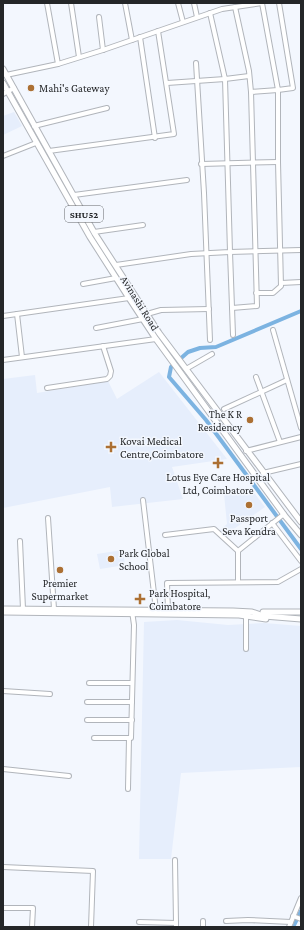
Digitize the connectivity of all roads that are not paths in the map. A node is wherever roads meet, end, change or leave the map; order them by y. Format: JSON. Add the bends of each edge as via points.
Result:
{"nodes":[{"id":1,"x":47,"y":3,"type":"edge"},
{"id":2,"x":71,"y":3,"type":"edge"},
{"id":3,"x":125,"y":3,"type":"edge"},
{"id":4,"x":178,"y":3,"type":"edge"},
{"id":5,"x":194,"y":3,"type":"edge"},
{"id":6,"x":262,"y":3,"type":"edge"},
{"id":7,"x":279,"y":3,"type":"edge"},
{"id":8,"x":235,"y":7,"type":"junction"},
{"id":9,"x":210,"y":13,"type":"junction"},
{"id":10,"x":99,"y":17,"type":"dead end"},
{"id":11,"x":198,"y":17,"type":"junction"},
{"id":12,"x":182,"y":22,"type":"junction"},
{"id":13,"x":158,"y":31,"type":"junction"},
{"id":14,"x":140,"y":37,"type":"junction"},
{"id":15,"x":132,"y":40,"type":"junction"},
{"id":16,"x":103,"y":50,"type":"junction"},
{"id":17,"x":79,"y":57,"type":"junction"},
{"id":18,"x":196,"y":63,"type":"dead end"},
{"id":19,"x":58,"y":64,"type":"junction"},
{"id":20,"x":3,"y":69,"type":"edge"},
{"id":21,"x":6,"y":75,"type":"junction"},
{"id":22,"x":250,"y":76,"type":"junction"},
{"id":23,"x":225,"y":79,"type":"junction"},
{"id":24,"x":198,"y":82,"type":"junction"},
{"id":25,"x":3,"y":83,"type":"edge"},
{"id":26,"x":167,"y":83,"type":"junction"},
{"id":27,"x":14,"y":88,"type":"junction"},
{"id":28,"x":278,"y":90,"type":"junction"},
{"id":29,"x":251,"y":92,"type":"junction"},
{"id":30,"x":5,"y":93,"type":"edge"},
{"id":31,"x":107,"y":108,"type":"dead end"},
{"id":32,"x":34,"y":126,"type":"junction"},
{"id":33,"x":155,"y":138,"type":"junction"},
{"id":34,"x":36,"y":143,"type":"junction"},
{"id":35,"x":49,"y":151,"type":"junction"},
{"id":36,"x":3,"y":156,"type":"edge"},
{"id":37,"x":278,"y":162,"type":"junction"},
{"id":38,"x":228,"y":163,"type":"junction"},
{"id":39,"x":252,"y":163,"type":"junction"},
{"id":40,"x":202,"y":164,"type":"junction"},
{"id":41,"x":187,"y":180,"type":"dead end"},
{"id":42,"x":74,"y":195,"type":"junction"},
{"id":43,"x":144,"y":225,"type":"dead end"},
{"id":44,"x":94,"y":232,"type":"junction"},
{"id":45,"x":301,"y":250,"type":"edge"},
{"id":46,"x":281,"y":251,"type":"junction"},
{"id":47,"x":230,"y":252,"type":"junction"},
{"id":48,"x":256,"y":252,"type":"junction"},
{"id":49,"x":206,"y":254,"type":"junction"},
{"id":50,"x":116,"y":265,"type":"junction"},
{"id":51,"x":116,"y":278,"type":"junction"},
{"id":52,"x":301,"y":282,"type":"edge"},
{"id":53,"x":281,"y":283,"type":"junction"},
{"id":54,"x":83,"y":284,"type":"dead end"},
{"id":55,"x":256,"y":294,"type":"junction"},
{"id":56,"x":129,"y":298,"type":"junction"},
{"id":57,"x":232,"y":308,"type":"junction"},
{"id":58,"x":209,"y":309,"type":"junction"},
{"id":59,"x":17,"y":314,"type":"junction"},
{"id":60,"x":147,"y":314,"type":"junction"},
{"id":61,"x":3,"y":316,"type":"edge"},
{"id":62,"x":143,"y":319,"type":"junction"},
{"id":63,"x":96,"y":328,"type":"dead end"},
{"id":64,"x":273,"y":330,"type":"dead end"},
{"id":65,"x":233,"y":335,"type":"dead end"},
{"id":66,"x":156,"y":339,"type":"junction"},
{"id":67,"x":210,"y":340,"type":"dead end"},
{"id":68,"x":103,"y":346,"type":"junction"},
{"id":69,"x":212,"y":354,"type":"dead end"},
{"id":70,"x":172,"y":355,"type":"junction"},
{"id":71,"x":22,"y":357,"type":"junction"},
{"id":72,"x":3,"y":360,"type":"edge"},
{"id":73,"x":182,"y":367,"type":"junction"},
{"id":74,"x":256,"y":377,"type":"dead end"},
{"id":75,"x":287,"y":380,"type":"junction"},
{"id":76,"x":48,"y":388,"type":"dead end"},
{"id":77,"x":260,"y":391,"type":"junction"},
{"id":78,"x":224,"y":409,"type":"dead end"},
{"id":79,"x":301,"y":428,"type":"edge"},
{"id":80,"x":301,"y":437,"type":"edge"},
{"id":81,"x":280,"y":442,"type":"junction"},
{"id":82,"x":246,"y":451,"type":"junction"},
{"id":83,"x":301,"y":464,"type":"edge"},
{"id":84,"x":263,"y":473,"type":"junction"},
{"id":85,"x":143,"y":500,"type":"dead end"},
{"id":86,"x":292,"y":511,"type":"junction"},
{"id":87,"x":284,"y":515,"type":"junction"},
{"id":88,"x":299,"y":516,"type":"edge"},
{"id":89,"x":48,"y":518,"type":"dead end"},
{"id":90,"x":301,"y":522,"type":"edge"},
{"id":91,"x":273,"y":523,"type":"junction"},
{"id":92,"x":166,"y":535,"type":"dead end"},
{"id":93,"x":301,"y":535,"type":"edge"},
{"id":94,"x":20,"y":541,"type":"dead end"},
{"id":95,"x":238,"y":551,"type":"junction"},
{"id":96,"x":301,"y":561,"type":"edge"},
{"id":97,"x":301,"y":570,"type":"edge"},
{"id":98,"x":238,"y":582,"type":"junction"},
{"id":99,"x":3,"y":609,"type":"edge"},
{"id":100,"x":23,"y":609,"type":"junction"},
{"id":101,"x":54,"y":609,"type":"junction"},
{"id":102,"x":156,"y":610,"type":"junction"},
{"id":103,"x":168,"y":610,"type":"junction"},
{"id":104,"x":3,"y":612,"type":"edge"},
{"id":105,"x":132,"y":612,"type":"junction"},
{"id":106,"x":301,"y":612,"type":"edge"},
{"id":107,"x":249,"y":614,"type":"junction"},
{"id":108,"x":301,"y":620,"type":"edge"},
{"id":109,"x":246,"y":649,"type":"dead end"},
{"id":110,"x":132,"y":683,"type":"junction"},
{"id":111,"x":89,"y":684,"type":"dead end"},
{"id":112,"x":3,"y":691,"type":"edge"},
{"id":113,"x":50,"y":694,"type":"dead end"},
{"id":114,"x":87,"y":702,"type":"dead end"},
{"id":115,"x":132,"y":702,"type":"junction"},
{"id":116,"x":87,"y":720,"type":"dead end"},
{"id":117,"x":132,"y":720,"type":"junction"},
{"id":118,"x":94,"y":738,"type":"dead end"},
{"id":119,"x":129,"y":738,"type":"junction"},
{"id":120,"x":3,"y":769,"type":"edge"},
{"id":121,"x":69,"y":776,"type":"dead end"},
{"id":122,"x":128,"y":788,"type":"dead end"},
{"id":123,"x":175,"y":860,"type":"dead end"},
{"id":124,"x":3,"y":867,"type":"edge"},
{"id":125,"x":301,"y":898,"type":"edge"},
{"id":126,"x":3,"y":908,"type":"edge"},
{"id":127,"x":294,"y":916,"type":"junction"},
{"id":128,"x":301,"y":919,"type":"edge"},
{"id":129,"x":203,"y":921,"type":"dead end"},
{"id":130,"x":226,"y":921,"type":"dead end"},
{"id":131,"x":139,"y":922,"type":"dead end"},
{"id":132,"x":176,"y":925,"type":"edge"},
{"id":133,"x":290,"y":925,"type":"edge"},
{"id":134,"x":32,"y":927,"type":"edge"},
{"id":135,"x":91,"y":927,"type":"edge"},
{"id":136,"x":203,"y":927,"type":"edge"}],
"edges":[{"from":1,"to":19,"type":"street"},
{"from":2,"to":17,"type":"street"},
{"from":3,"to":15,"type":"street"},
{"from":4,"to":12,"type":"street"},
{"from":5,"to":11,"type":"street"},
{"from":6,"to":8,"type":"street"},
{"from":6,"to":28,"type":"street"},
{"from":7,"to":28,"type":"street","via":[[293,88]]},
{"from":8,"to":9,"type":"street"},
{"from":8,"to":22,"type":"street"},
{"from":9,"to":11,"type":"street"},
{"from":9,"to":23,"type":"street"},
{"from":10,"to":16,"type":"street"},
{"from":11,"to":12,"type":"street"},
{"from":12,"to":13,"type":"street"},
{"from":13,"to":14,"type":"street"},
{"from":13,"to":26,"type":"street"},
{"from":14,"to":15,"type":"street"},
{"from":14,"to":33,"type":"street"},
{"from":15,"to":16,"type":"street"},
{"from":16,"to":17,"type":"street"},
{"from":17,"to":19,"type":"street"},
{"from":18,"to":24,"type":"street"},
{"from":19,"to":21,"type":"street"},
{"from":20,"to":21,"type":"main road","name":"Avinashi Road","number":"SHU52"},
{"from":21,"to":27,"type":"main road","name":"Avinashi Road","number":"SHU52"},
{"from":22,"to":23,"type":"street"},
{"from":22,"to":29,"type":"street"},
{"from":23,"to":24,"type":"street"},
{"from":23,"to":38,"type":"street"},
{"from":24,"to":26,"type":"street"},
{"from":24,"to":40,"type":"street"},
{"from":25,"to":30,"type":"main road","name":"Avinashi Road","number":"SHU52"},
{"from":26,"to":33,"type":"street","via":[[174,134]]},
{"from":27,"to":30,"type":"street"},
{"from":27,"to":32,"type":"main road","name":"Avinashi Road","number":"SHU52"},
{"from":28,"to":29,"type":"street"},
{"from":28,"to":37,"type":"street"},
{"from":29,"to":39,"type":"street"},
{"from":30,"to":34,"type":"main road","name":"Avinashi Road","number":"SHU52"},
{"from":31,"to":32,"type":"street"},
{"from":32,"to":35,"type":"main road","name":"Avinashi Road","number":"SHU52"},
{"from":33,"to":35,"type":"street"},
{"from":34,"to":36,"type":"street"},
{"from":34,"to":51,"type":"main road","name":"Avinashi Road","number":"SHU52"},
{"from":35,"to":42,"type":"main road","name":"Avinashi Road","number":"SHU52"},
{"from":37,"to":39,"type":"street"},
{"from":37,"to":46,"type":"street"},
{"from":38,"to":39,"type":"street"},
{"from":38,"to":40,"type":"street"},
{"from":38,"to":47,"type":"street"},
{"from":39,"to":48,"type":"street"},
{"from":40,"to":49,"type":"street"},
{"from":41,"to":42,"type":"street"},
{"from":42,"to":44,"type":"main road","name":"Avinashi Road","number":"SHU52"},
{"from":43,"to":44,"type":"street"},
{"from":44,"to":50,"type":"main road","name":"Avinashi Road","number":"SHU52"},
{"from":45,"to":46,"type":"street"},
{"from":46,"to":48,"type":"street"},
{"from":46,"to":53,"type":"street"},
{"from":47,"to":48,"type":"street"},
{"from":47,"to":49,"type":"street"},
{"from":47,"to":57,"type":"street"},
{"from":48,"to":55,"type":"street"},
{"from":49,"to":50,"type":"street"},
{"from":49,"to":58,"type":"street"},
{"from":50,"to":60,"type":"main road","name":"Avinashi Road","number":"SHU52"},
{"from":51,"to":54,"type":"street"},
{"from":51,"to":56,"type":"main road","name":"Avinashi Road","number":"SHU52"},
{"from":52,"to":53,"type":"street"},
{"from":53,"to":55,"type":"street","via":[[273,293]]},
{"from":55,"to":57,"type":"street","via":[[256,306]]},
{"from":56,"to":59,"type":"street"},
{"from":56,"to":62,"type":"main road","name":"Avinashi Road","number":"SHU52"},
{"from":57,"to":65,"type":"street"},
{"from":58,"to":60,"type":"street","via":[[161,310]]},
{"from":58,"to":67,"type":"street"},
{"from":59,"to":61,"type":"street"},
{"from":59,"to":71,"type":"street"},
{"from":60,"to":70,"type":"main road","name":"Avinashi Road","number":"SHU52"},
{"from":62,"to":63,"type":"street"},
{"from":62,"to":66,"type":"main road","name":"Avinashi Road","number":"SHU52"},
{"from":64,"to":75,"type":"street"},
{"from":66,"to":68,"type":"street"},
{"from":66,"to":70,"type":"main road","name":"Avinashi Road","number":"SHU52"},
{"from":68,"to":71,"type":"street"},
{"from":68,"to":76,"type":"street","via":[[111,371],[108,379]]},
{"from":69,"to":73,"type":"street"},
{"from":70,"to":73,"type":"main road","name":"Avinashi Road","number":"SHU52"},
{"from":71,"to":72,"type":"street"},
{"from":73,"to":82,"type":"main road","name":"Avinashi Road","number":"SHU52"},
{"from":73,"to":87,"type":"main road","name":"Avinashi Road","number":"SHU52"},
{"from":74,"to":77,"type":"street"},
{"from":75,"to":77,"type":"street"},
{"from":75,"to":79,"type":"street"},
{"from":77,"to":78,"type":"street"},
{"from":77,"to":81,"type":"street"},
{"from":80,"to":81,"type":"street"},
{"from":81,"to":82,"type":"street"},
{"from":82,"to":84,"type":"main road","name":"Avinashi Road","number":"SHU52"},
{"from":83,"to":84,"type":"street"},
{"from":84,"to":86,"type":"main road","name":"Avinashi Road","number":"SHU52"},
{"from":85,"to":102,"type":"street"},
{"from":86,"to":87,"type":"main road"},
{"from":86,"to":88,"type":"main road","name":"Avinashi Road","number":"SHU52"},
{"from":87,"to":91,"type":"street"},
{"from":87,"to":93,"type":"main road","name":"Avinashi Road","number":"SHU52"},
{"from":88,"to":90,"type":"main road","name":"Avinashi Road","number":"SHU52"},
{"from":89,"to":101,"type":"street"},
{"from":91,"to":95,"type":"street"},
{"from":91,"to":96,"type":"street"},
{"from":92,"to":95,"type":"street","via":[[214,529]]},
{"from":94,"to":100,"type":"street"},
{"from":95,"to":98,"type":"street"},
{"from":97,"to":98,"type":"street","via":[[278,582]]},
{"from":98,"to":103,"type":"street","via":[[167,583]]},
{"from":99,"to":100,"type":"main road"},
{"from":100,"to":101,"type":"main road"},
{"from":101,"to":105,"type":"main road"},
{"from":102,"to":103,"type":"main road"},
{"from":102,"to":105,"type":"main road"},
{"from":103,"to":107,"type":"main road"},
{"from":104,"to":105,"type":"main road"},
{"from":105,"to":107,"type":"main road"},
{"from":105,"to":110,"type":"street"},
{"from":106,"to":107,"type":"main road"},
{"from":107,"to":108,"type":"main road"},
{"from":107,"to":109,"type":"street"},
{"from":110,"to":111,"type":"street"},
{"from":110,"to":115,"type":"street"},
{"from":112,"to":113,"type":"street"},
{"from":114,"to":115,"type":"street"},
{"from":115,"to":117,"type":"street"},
{"from":116,"to":117,"type":"street"},
{"from":117,"to":119,"type":"street"},
{"from":118,"to":119,"type":"street"},
{"from":119,"to":122,"type":"street"},
{"from":120,"to":121,"type":"street"},
{"from":123,"to":132,"type":"street"},
{"from":124,"to":135,"type":"street","via":[[92,871]]},
{"from":125,"to":127,"type":"street"},
{"from":126,"to":134,"type":"street","via":[[32,908]]},
{"from":127,"to":128,"type":"street"},
{"from":127,"to":133,"type":"street"},
{"from":129,"to":136,"type":"street"},
{"from":130,"to":133,"type":"street","via":[[248,920]]},
{"from":131,"to":132,"type":"street"}]}
